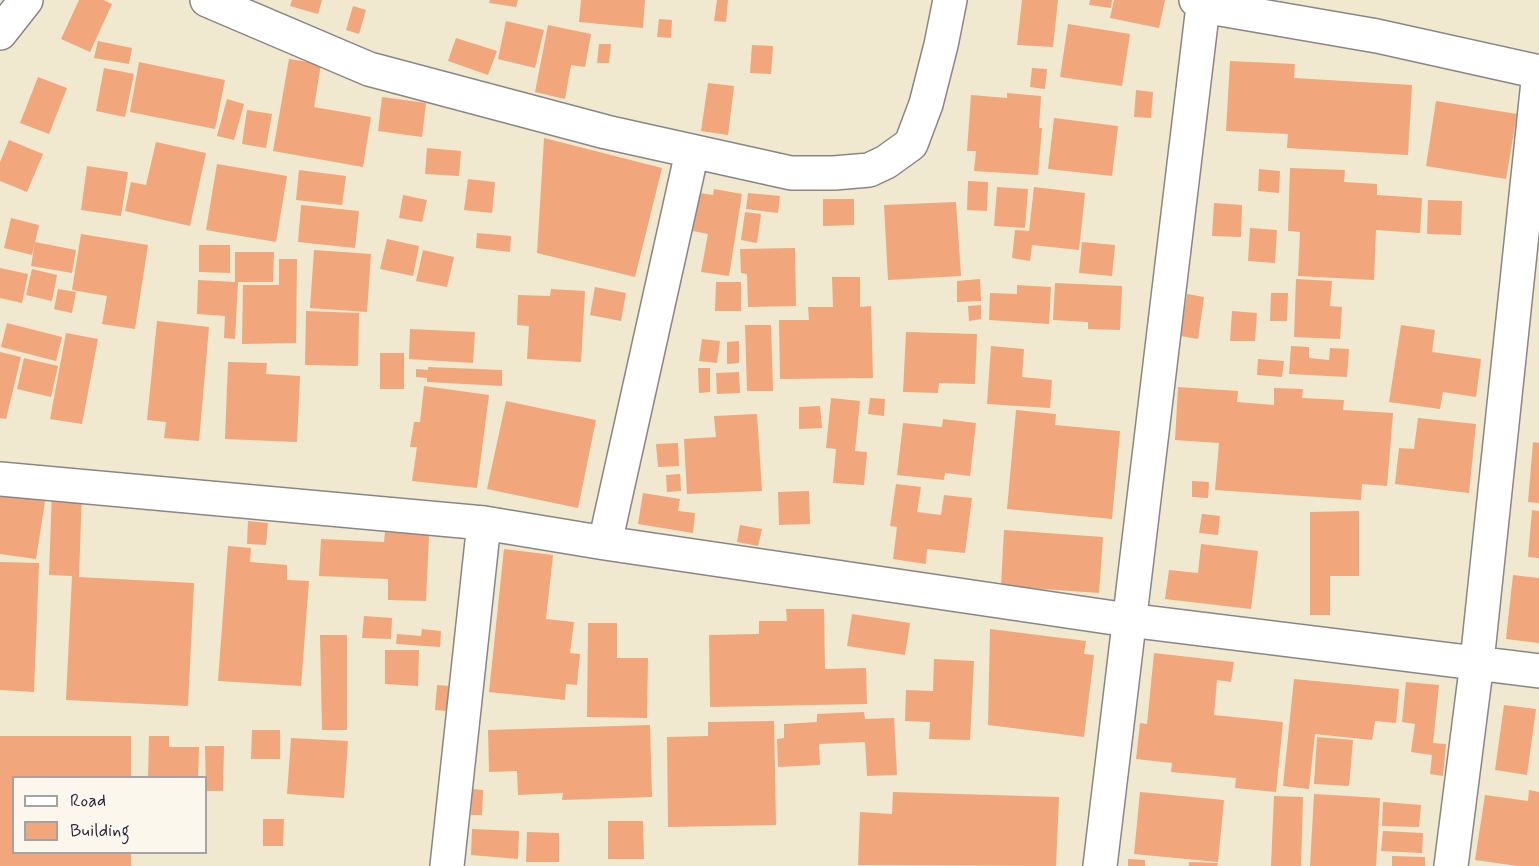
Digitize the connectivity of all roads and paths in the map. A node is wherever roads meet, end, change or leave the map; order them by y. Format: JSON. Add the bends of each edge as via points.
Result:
{"nodes":[{"id":1,"x":26,"y":0,"type":"edge"},
{"id":2,"x":207,"y":0,"type":"edge"},
{"id":3,"x":950,"y":0,"type":"edge"},
{"id":4,"x":1200,"y":3,"type":"edge"},
{"id":5,"x":0,"y":33,"type":"edge"},
{"id":6,"x":1539,"y":72,"type":"edge"},
{"id":7,"x":692,"y":152,"type":"junction"},
{"id":8,"x":0,"y":479,"type":"edge"},
{"id":9,"x":484,"y":523,"type":"junction"},
{"id":10,"x":605,"y":543,"type":"junction"},
{"id":11,"x":1128,"y":620,"type":"junction"},
{"id":12,"x":1477,"y":662,"type":"junction"},
{"id":13,"x":1539,"y":671,"type":"edge"},
{"id":14,"x":447,"y":866,"type":"edge"},
{"id":15,"x":1100,"y":866,"type":"edge"},
{"id":16,"x":1451,"y":866,"type":"edge"}],
"edges":[{"from":1,"to":5,"type":"street"},
{"from":2,"to":7,"type":"street","via":[[369,69]]},
{"from":3,"to":7,"type":"street","via":[[926,104],[911,144],[886,162],[869,170],[791,173]]},
{"from":4,"to":6,"type":"street"},
{"from":4,"to":11,"type":"street"},
{"from":6,"to":12,"type":"street"},
{"from":7,"to":10,"type":"street"},
{"from":8,"to":9,"type":"street"},
{"from":9,"to":10,"type":"street"},
{"from":9,"to":14,"type":"street"},
{"from":10,"to":11,"type":"street"},
{"from":11,"to":12,"type":"street"},
{"from":11,"to":15,"type":"street"},
{"from":12,"to":13,"type":"street"},
{"from":12,"to":16,"type":"street"}]}
